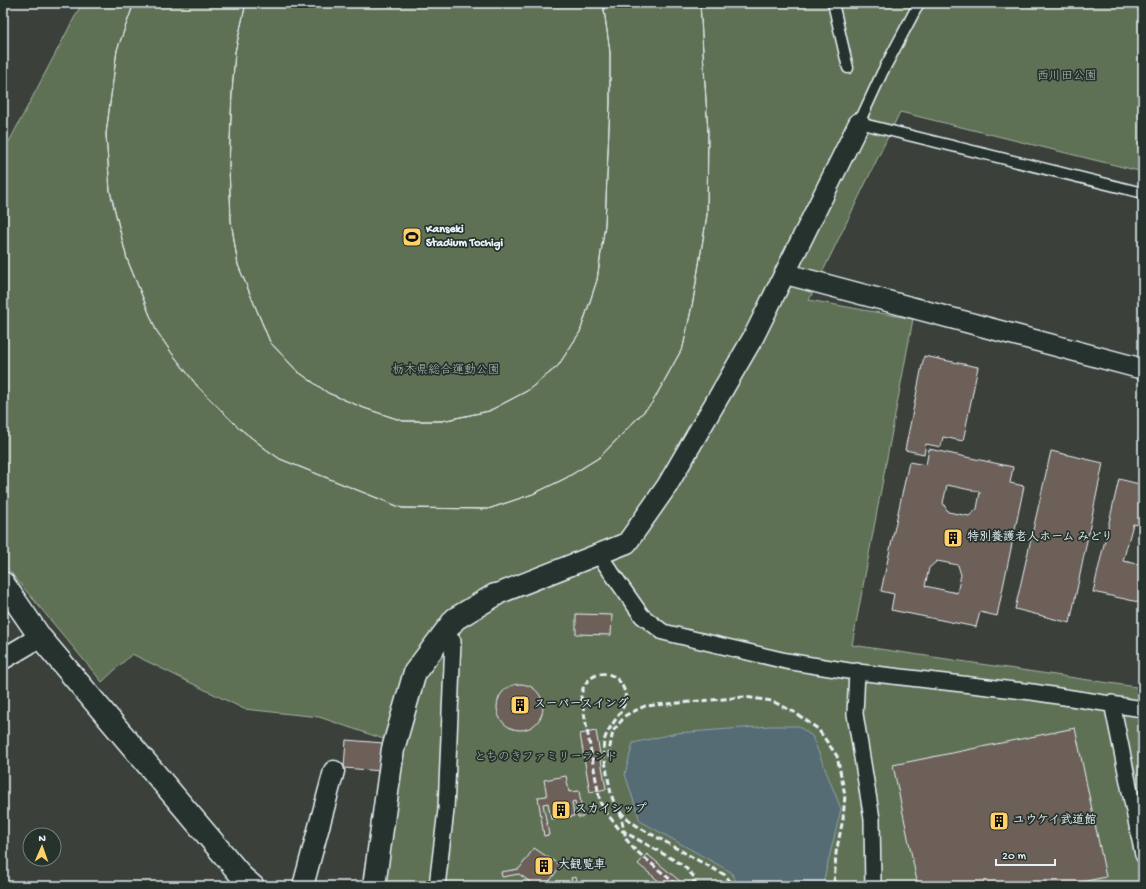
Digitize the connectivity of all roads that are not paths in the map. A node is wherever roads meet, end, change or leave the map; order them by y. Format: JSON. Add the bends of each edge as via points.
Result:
{"nodes":[{"id":1,"x":833,"y":3,"type":"edge"},
{"id":2,"x":919,"y":3,"type":"edge"},
{"id":3,"x":848,"y":68,"type":"dead end"},
{"id":4,"x":859,"y":123,"type":"junction"},
{"id":5,"x":1143,"y":193,"type":"edge"},
{"id":6,"x":786,"y":274,"type":"junction"},
{"id":7,"x":1143,"y":369,"type":"edge"},
{"id":8,"x":599,"y":555,"type":"junction"},
{"id":9,"x":3,"y":582,"type":"edge"},
{"id":10,"x":495,"y":595,"type":"joint"},
{"id":11,"x":40,"y":637,"type":"junction"},
{"id":12,"x":453,"y":641,"type":"dead end"},
{"id":13,"x":3,"y":659,"type":"edge"},
{"id":14,"x":856,"y":671,"type":"junction"},
{"id":15,"x":1112,"y":703,"type":"junction"},
{"id":16,"x":1143,"y":709,"type":"edge"},
{"id":17,"x":334,"y":771,"type":"dead end"},
{"id":18,"x":1143,"y":855,"type":"edge"},
{"id":19,"x":245,"y":882,"type":"edge"},
{"id":20,"x":374,"y":884,"type":"edge"},
{"id":21,"x":303,"y":886,"type":"edge"},
{"id":22,"x":436,"y":886,"type":"edge"},
{"id":23,"x":873,"y":886,"type":"edge"}],
"edges":[{"from":1,"to":3,"type":"lane"},
{"from":2,"to":4,"type":"lane"},
{"from":4,"to":5,"type":"lane"},
{"from":4,"to":6,"type":"street"},
{"from":6,"to":7,"type":"street"},
{"from":6,"to":8,"type":"street","via":[[754,336],[667,486],[627,543]]},
{"from":8,"to":10,"type":"street"},
{"from":8,"to":14,"type":"street","via":[[642,616],[663,632],[786,661]]},
{"from":9,"to":11,"type":"street"},
{"from":10,"to":20,"type":"street","via":[[455,619],[415,672],[393,749]]},
{"from":11,"to":13,"type":"street"},
{"from":11,"to":19,"type":"street"},
{"from":12,"to":22,"type":"street","via":[[446,810]]},
{"from":14,"to":15,"type":"street"},
{"from":14,"to":23,"type":"street","via":[[855,714],[872,819]]},
{"from":15,"to":16,"type":"street"},
{"from":15,"to":18,"type":"street"},
{"from":17,"to":21,"type":"street"}]}
